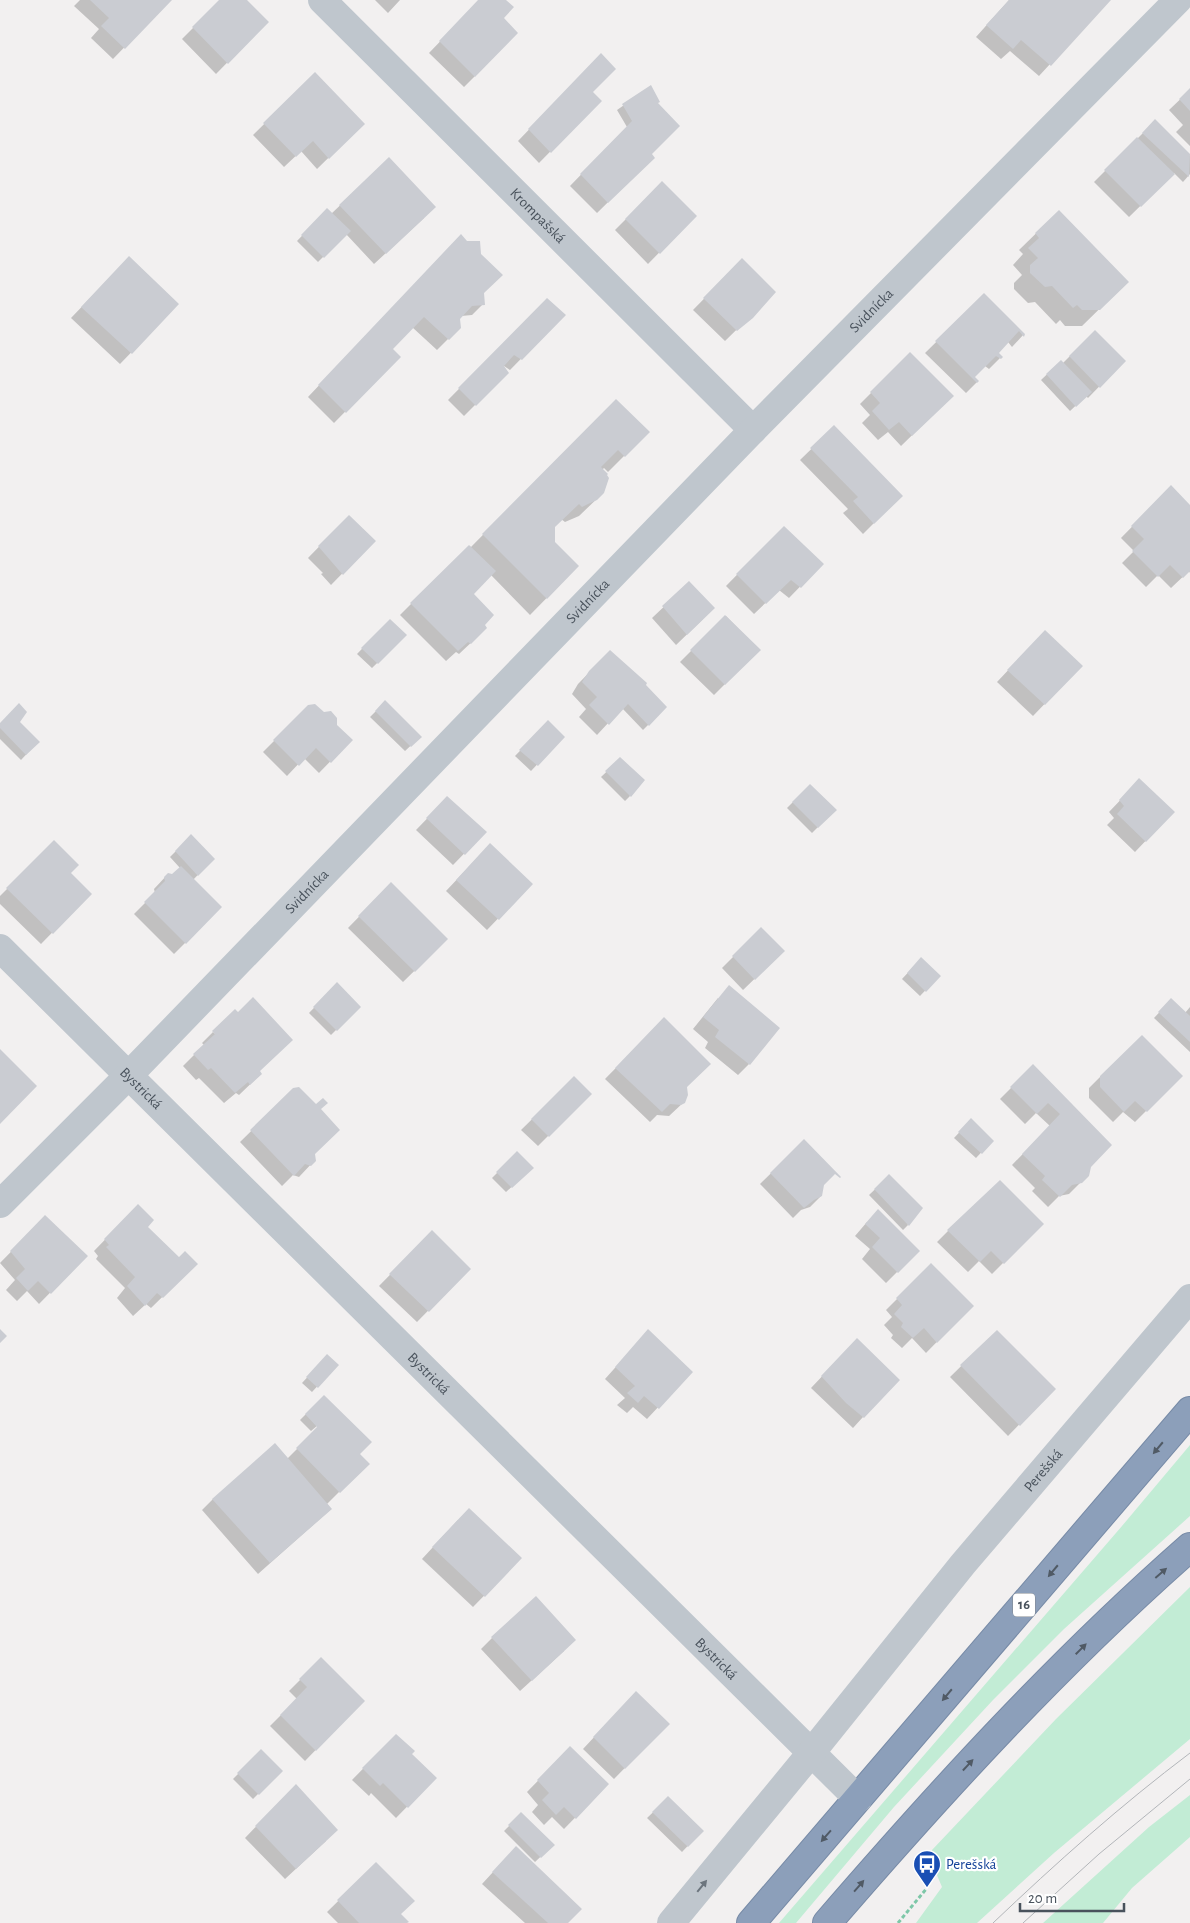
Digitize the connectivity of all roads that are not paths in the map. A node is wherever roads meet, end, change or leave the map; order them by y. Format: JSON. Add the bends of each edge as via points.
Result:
{"nodes":[{"id":1,"x":322,"y":0,"type":"edge"},
{"id":2,"x":1178,"y":0,"type":"edge"},
{"id":3,"x":753,"y":430,"type":"junction"},
{"id":4,"x":0,"y":948,"type":"edge"},
{"id":5,"x":128,"y":1076,"type":"junction"},
{"id":6,"x":0,"y":1204,"type":"edge"},
{"id":7,"x":1190,"y":1298,"type":"edge"},
{"id":8,"x":1190,"y":1411,"type":"edge"},
{"id":9,"x":1190,"y":1547,"type":"edge"},
{"id":10,"x":812,"y":1753,"type":"junction"},
{"id":11,"x":858,"y":1799,"type":"junction"},
{"id":12,"x":671,"y":1923,"type":"edge"},
{"id":13,"x":751,"y":1923,"type":"edge"},
{"id":14,"x":827,"y":1923,"type":"edge"}],
"edges":[{"from":1,"to":3,"type":"street","name":"Krompašská"},
{"from":2,"to":3,"type":"street","name":"Svidnícka"},
{"from":3,"to":5,"type":"street","name":"Svidnícka"},
{"from":4,"to":5,"type":"street","name":"Bystrická"},
{"from":5,"to":6,"type":"street","name":"Svidnícka"},
{"from":5,"to":10,"type":"street","name":"Bystrická"},
{"from":7,"to":10,"type":"street","name":"Perešská","via":[[963,1564]]},
{"from":8,"to":11,"type":"highway","number":"16","one_way":true},
{"from":14,"to":9,"type":"highway","one_way":true,"via":[[1035,1694],[1132,1598]]},
{"from":10,"to":11,"type":"street","name":"Bystrická"},
{"from":12,"to":10,"type":"street","name":"Perešská","one_way":true},
{"from":11,"to":13,"type":"highway","number":"16","one_way":true}]}
